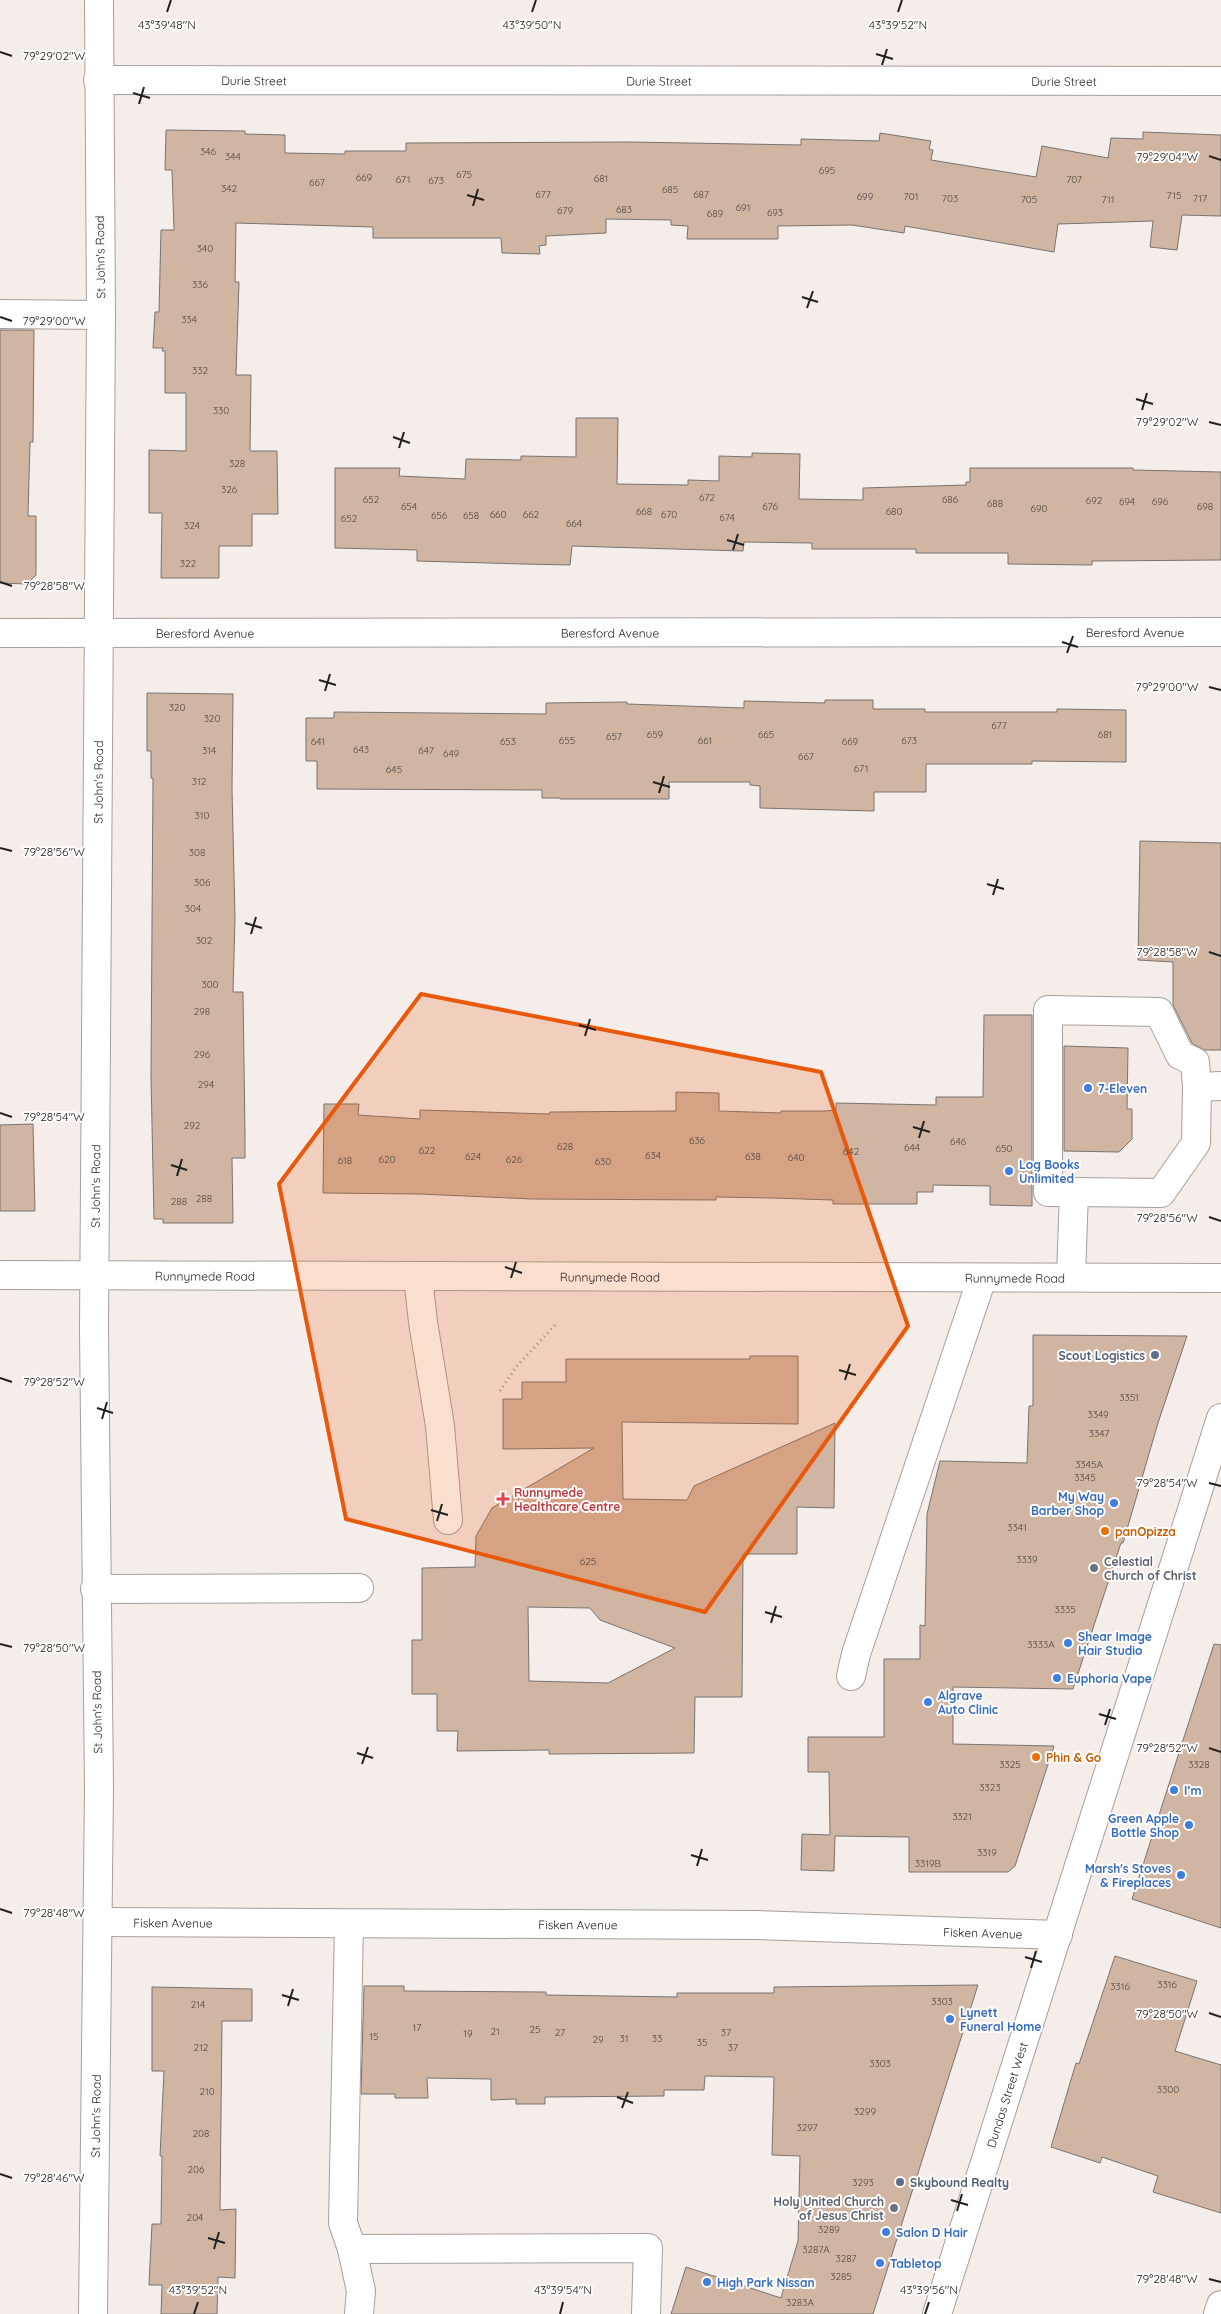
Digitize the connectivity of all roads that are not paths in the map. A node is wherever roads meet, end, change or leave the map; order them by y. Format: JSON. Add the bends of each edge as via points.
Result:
{"nodes":[{"id":1,"x":99,"y":0,"type":"edge"},
{"id":2,"x":98,"y":80,"type":"junction"},
{"id":3,"x":1221,"y":81,"type":"edge"},
{"id":4,"x":0,"y":314,"type":"edge"},
{"id":5,"x":101,"y":315,"type":"junction"},
{"id":6,"x":1221,"y":632,"type":"edge"},
{"id":7,"x":0,"y":633,"type":"edge"},
{"id":8,"x":97,"y":634,"type":"junction"},
{"id":9,"x":1209,"y":1087,"type":"edge"},
{"id":10,"x":1074,"y":1192,"type":"junction"},
{"id":11,"x":0,"y":1275,"type":"edge"},
{"id":12,"x":94,"y":1275,"type":"junction"},
{"id":13,"x":418,"y":1276,"type":"junction"},
{"id":14,"x":1071,"y":1276,"type":"junction"},
{"id":15,"x":982,"y":1278,"type":"junction"},
{"id":16,"x":1221,"y":1278,"type":"edge"},
{"id":17,"x":1221,"y":1418,"type":"edge"},
{"id":18,"x":448,"y":1520,"type":"dead end"},
{"id":19,"x":359,"y":1588,"type":"dead end"},
{"id":20,"x":95,"y":1589,"type":"junction"},
{"id":21,"x":851,"y":1676,"type":"dead end"},
{"id":22,"x":98,"y":1922,"type":"junction"},
{"id":23,"x":349,"y":1924,"type":"junction"},
{"id":24,"x":1058,"y":1935,"type":"junction"},
{"id":25,"x":352,"y":2250,"type":"junction"},
{"id":26,"x":1221,"y":2305,"type":"edge"},
{"id":27,"x":93,"y":2314,"type":"edge"},
{"id":28,"x":360,"y":2314,"type":"edge"},
{"id":29,"x":646,"y":2314,"type":"edge"},
{"id":30,"x":938,"y":2314,"type":"edge"},
{"id":31,"x":1218,"y":2314,"type":"edge"}],
"edges":[{"from":1,"to":2,"type":"street","name":"St John's Road"},
{"from":2,"to":3,"type":"street","name":"Durie Street"},
{"from":2,"to":5,"type":"street","name":"St John's Road"},
{"from":4,"to":5,"type":"street"},
{"from":5,"to":8,"type":"street","name":"St John's Road"},
{"from":6,"to":8,"type":"street","name":"Beresford Avenue"},
{"from":7,"to":8,"type":"street","name":"Beresford Avenue"},
{"from":8,"to":12,"type":"street","name":"St John's Road"},
{"from":9,"to":10,"type":"street","via":[[1196,1143],[1162,1193]]},
{"from":9,"to":10,"type":"street","via":[[1195,1062],[1180,1056],[1160,1012],[1048,1010],[1048,1192]]},
{"from":10,"to":14,"type":"street"},
{"from":11,"to":12,"type":"street","name":"Runnymede Road"},
{"from":12,"to":13,"type":"street","name":"Runnymede Road"},
{"from":12,"to":20,"type":"street","name":"St John's Road"},
{"from":13,"to":15,"type":"street","name":"Runnymede Road"},
{"from":13,"to":18,"type":"street","via":[[440,1426]]},
{"from":14,"to":15,"type":"street","name":"Runnymede Road"},
{"from":14,"to":16,"type":"street","name":"Runnymede Road"},
{"from":15,"to":21,"type":"street"},
{"from":17,"to":24,"type":"street","name":"Dundas Street West"},
{"from":19,"to":20,"type":"street"},
{"from":20,"to":22,"type":"street","name":"St John's Road"},
{"from":22,"to":23,"type":"street","name":"Fisken Avenue"},
{"from":22,"to":27,"type":"street","name":"St John's Road"},
{"from":23,"to":24,"type":"street","name":"Fisken Avenue","via":[[756,1925]]},
{"from":23,"to":25,"type":"street","via":[[343,2223]]},
{"from":24,"to":30,"type":"street","name":"Dundas Street West"},
{"from":25,"to":28,"type":"street","via":[[361,2291]]},
{"from":25,"to":29,"type":"street","via":[[648,2248]]},
{"from":26,"to":31,"type":"street"}]}
